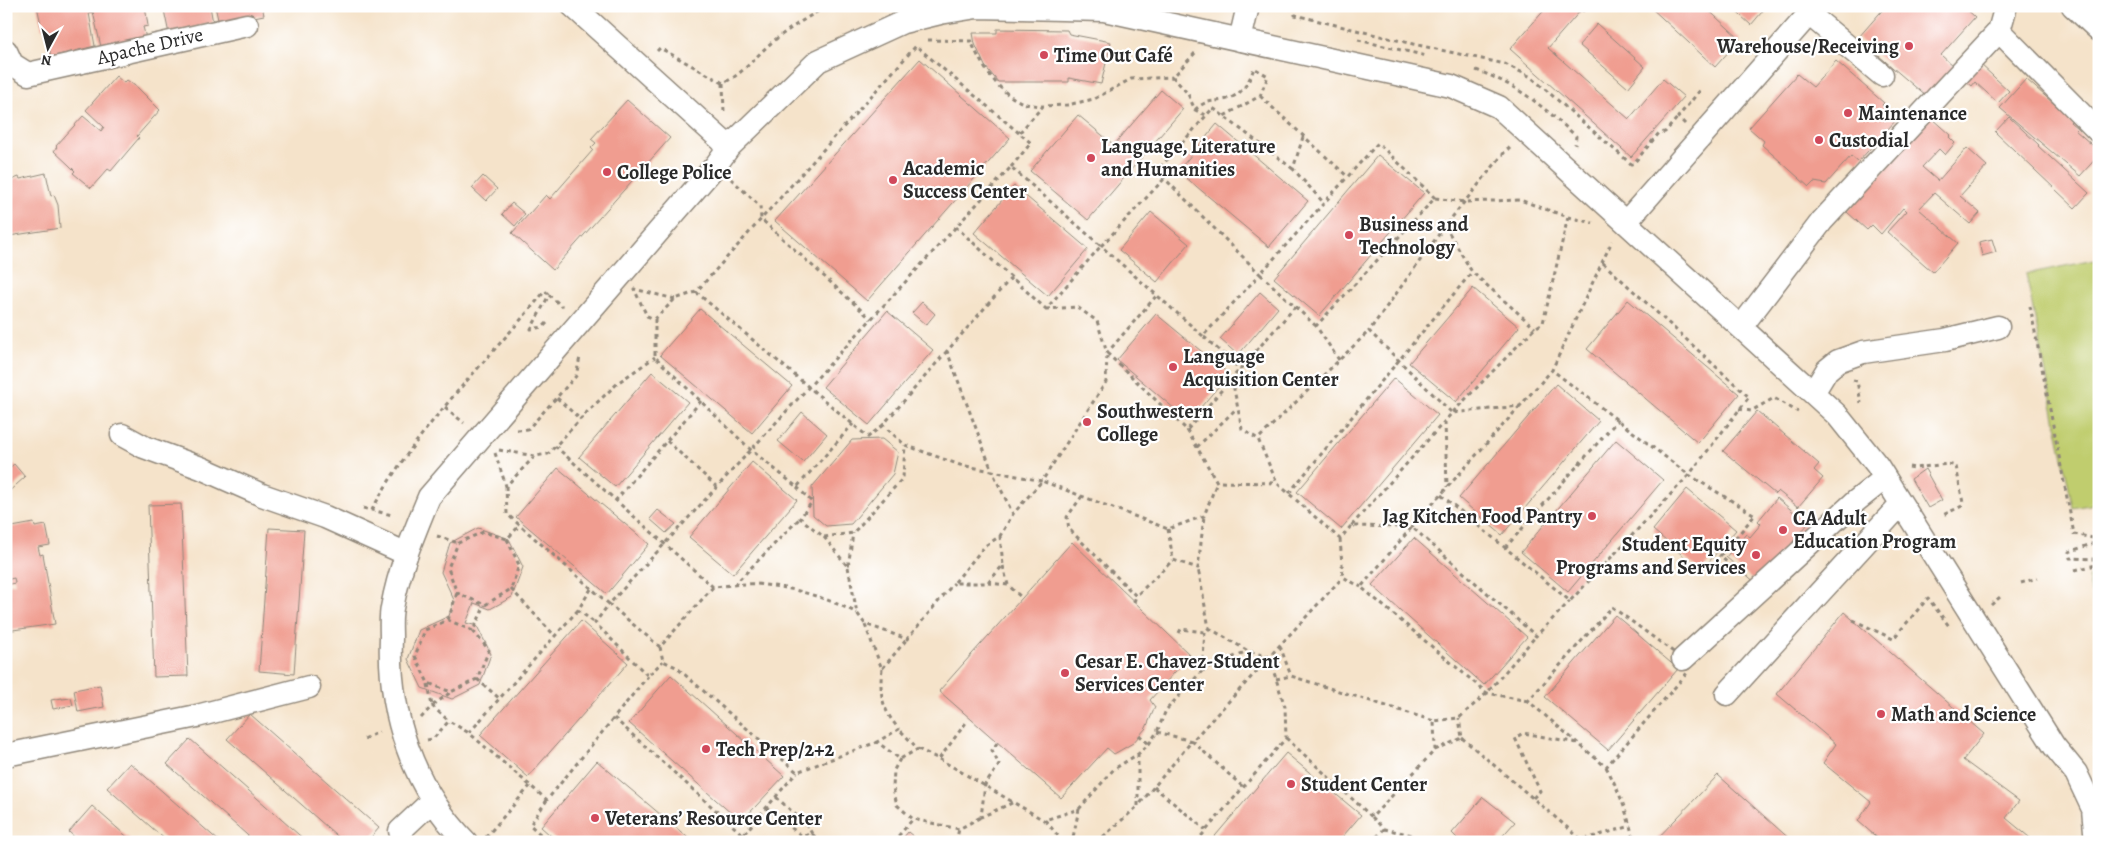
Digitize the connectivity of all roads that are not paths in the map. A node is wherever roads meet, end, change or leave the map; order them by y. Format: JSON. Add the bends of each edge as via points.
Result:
{"nodes":[{"id":1,"x":572,"y":6,"type":"edge"},
{"id":2,"x":1248,"y":6,"type":"edge"},
{"id":3,"x":2006,"y":6,"type":"edge"},
{"id":4,"x":2073,"y":6,"type":"edge"},
{"id":5,"x":1812,"y":10,"type":"edge"},
{"id":6,"x":247,"y":25,"type":"dead end"},
{"id":7,"x":2099,"y":30,"type":"edge"},
{"id":8,"x":1999,"y":31,"type":"junction"},
{"id":9,"x":1240,"y":40,"type":"junction"},
{"id":10,"x":6,"y":50,"type":"edge"},
{"id":11,"x":1882,"y":75,"type":"dead end"},
{"id":12,"x":2099,"y":132,"type":"edge"},
{"id":13,"x":729,"y":147,"type":"junction"},
{"id":14,"x":1626,"y":222,"type":"junction"},
{"id":15,"x":1741,"y":327,"type":"junction"},
{"id":16,"x":1998,"y":327,"type":"dead end"},
{"id":17,"x":1813,"y":393,"type":"junction"},
{"id":18,"x":122,"y":435,"type":"dead end"},
{"id":19,"x":1885,"y":478,"type":"junction"},
{"id":20,"x":1902,"y":504,"type":"junction"},
{"id":21,"x":407,"y":554,"type":"junction"},
{"id":22,"x":1683,"y":659,"type":"road end"},
{"id":23,"x":310,"y":687,"type":"dead end"},
{"id":24,"x":1726,"y":694,"type":"dead end"},
{"id":25,"x":6,"y":754,"type":"edge"},
{"id":26,"x":433,"y":800,"type":"junction"},
{"id":27,"x":400,"y":831,"type":"dead end"},
{"id":28,"x":466,"y":842,"type":"edge"},
{"id":29,"x":2096,"y":842,"type":"edge"}],
"edges":[{"from":1,"to":13,"type":"street"},
{"from":2,"to":9,"type":"street"},
{"from":3,"to":8,"type":"street"},
{"from":4,"to":7,"type":"street"},
{"from":5,"to":11,"type":"street"},
{"from":5,"to":14,"type":"street"},
{"from":6,"to":10,"type":"street","name":"Apache Drive","via":[[28,74],[12,64]]},
{"from":8,"to":12,"type":"street"},
{"from":8,"to":15,"type":"street","via":[[1822,221]]},
{"from":9,"to":13,"type":"street","via":[[1104,10],[977,7],[940,13],[903,22],[818,61]]},
{"from":9,"to":14,"type":"street","via":[[1451,86],[1499,107]]},
{"from":13,"to":21,"type":"street","via":[[429,497]]},
{"from":14,"to":15,"type":"street"},
{"from":15,"to":17,"type":"street"},
{"from":16,"to":17,"type":"street","via":[[1944,340],[1863,352],[1838,361],[1827,370]]},
{"from":17,"to":19,"type":"street","via":[[1837,415]]},
{"from":18,"to":21,"type":"street","via":[[144,447],[326,518]]},
{"from":19,"to":20,"type":"street"},
{"from":19,"to":22,"type":"street"},
{"from":20,"to":24,"type":"street"},
{"from":20,"to":29,"type":"street","via":[[2054,746],[2076,773],[2094,809]]},
{"from":21,"to":26,"type":"street","via":[[392,609],[390,666],[402,736]]},
{"from":23,"to":25,"type":"street","via":[[197,716]]},
{"from":26,"to":27,"type":"street"},
{"from":26,"to":28,"type":"street"}]}
